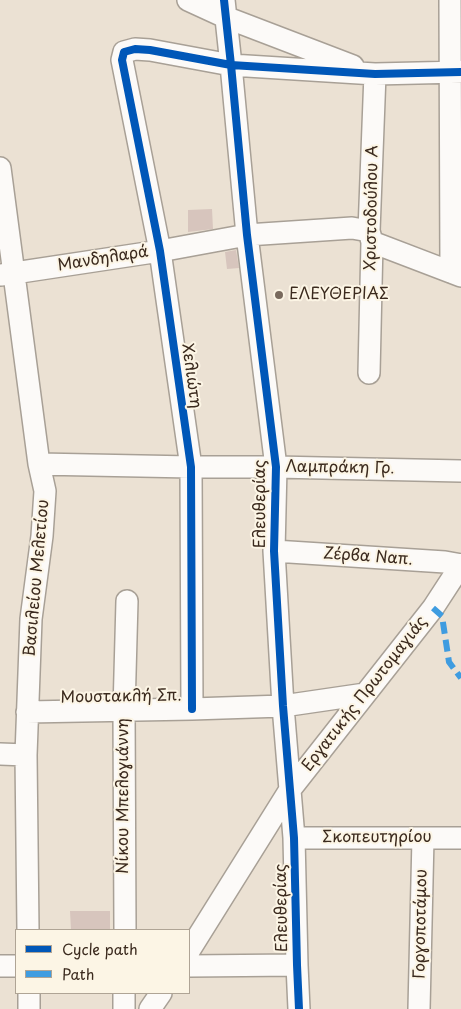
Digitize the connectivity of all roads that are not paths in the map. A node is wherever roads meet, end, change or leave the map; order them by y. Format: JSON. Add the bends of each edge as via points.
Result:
{"nodes":[{"id":1,"x":188,"y":0,"type":"edge"},
{"id":2,"x":450,"y":0,"type":"edge"},
{"id":3,"x":224,"y":8,"type":"edge"},
{"id":4,"x":232,"y":65,"type":"junction"},
{"id":5,"x":456,"y":72,"type":"edge"},
{"id":6,"x":375,"y":74,"type":"junction"},
{"id":7,"x":0,"y":168,"type":"edge"},
{"id":8,"x":247,"y":235,"type":"junction"},
{"id":9,"x":371,"y":237,"type":"junction"},
{"id":10,"x":160,"y":251,"type":"junction"},
{"id":11,"x":7,"y":274,"type":"edge"},
{"id":12,"x":456,"y":274,"type":"edge"},
{"id":13,"x":369,"y":373,"type":"dead end"},
{"id":14,"x":39,"y":464,"type":"junction"},
{"id":15,"x":191,"y":467,"type":"junction"},
{"id":16,"x":276,"y":467,"type":"junction"},
{"id":17,"x":461,"y":471,"type":"edge"},
{"id":18,"x":274,"y":551,"type":"junction"},
{"id":19,"x":461,"y":565,"type":"edge"},
{"id":20,"x":127,"y":601,"type":"dead end"},
{"id":21,"x":365,"y":694,"type":"junction"},
{"id":22,"x":284,"y":706,"type":"junction"},
{"id":23,"x":192,"y":709,"type":"junction"},
{"id":24,"x":124,"y":710,"type":"junction"},
{"id":25,"x":27,"y":712,"type":"junction"},
{"id":26,"x":0,"y":754,"type":"edge"},
{"id":27,"x":26,"y":755,"type":"junction"},
{"id":28,"x":289,"y":791,"type":"junction"},
{"id":29,"x":294,"y":838,"type":"junction"},
{"id":30,"x":423,"y":838,"type":"junction"},
{"id":31,"x":461,"y":838,"type":"edge"},
{"id":32,"x":28,"y":929,"type":"edge"},
{"id":33,"x":125,"y":929,"type":"edge"},
{"id":34,"x":190,"y":949,"type":"edge"},
{"id":35,"x":297,"y":965,"type":"junction"},
{"id":36,"x":0,"y":966,"type":"edge"},
{"id":37,"x":15,"y":966,"type":"edge"},
{"id":38,"x":190,"y":966,"type":"edge"},
{"id":39,"x":29,"y":994,"type":"edge"},
{"id":40,"x":124,"y":994,"type":"edge"},
{"id":41,"x":160,"y":994,"type":"edge"},
{"id":42,"x":30,"y":1009,"type":"edge"},
{"id":43,"x":124,"y":1009,"type":"edge"},
{"id":44,"x":150,"y":1009,"type":"edge"},
{"id":45,"x":300,"y":1009,"type":"edge"},
{"id":46,"x":419,"y":1009,"type":"edge"}],
"edges":[{"from":1,"to":3,"type":"street"},
{"from":2,"to":5,"type":"street"},
{"from":3,"to":4,"type":"street","name":"Ελευθερίας"},
{"from":3,"to":6,"type":"street"},
{"from":4,"to":6,"type":"street"},
{"from":4,"to":8,"type":"street","name":"Ελευθερίας"},
{"from":4,"to":10,"type":"street","name":"Χελιώτη","via":[[150,50],[124,52],[122,60]]},
{"from":5,"to":6,"type":"street"},
{"from":5,"to":12,"type":"street"},
{"from":6,"to":9,"type":"street","name":"Χριστοδούλου Α"},
{"from":7,"to":11,"type":"street","name":"Βασιλείου Μελετίου"},
{"from":8,"to":9,"type":"street","name":"Μανδηλαρά","via":[[352,228]]},
{"from":8,"to":10,"type":"street","name":"Μανδηλαρά"},
{"from":8,"to":16,"type":"street","name":"Ελευθερίας"},
{"from":9,"to":12,"type":"street","name":"Μανδηλαρά"},
{"from":9,"to":13,"type":"street","name":"Χριστοδούλου Α"},
{"from":10,"to":11,"type":"street","name":"Μανδηλαρά"},
{"from":10,"to":15,"type":"street","name":"Χελιώτη"},
{"from":11,"to":14,"type":"street","name":"Βασιλείου Μελετίου"},
{"from":14,"to":15,"type":"street","name":"Λαμπράκη Γρ."},
{"from":14,"to":25,"type":"street","name":"Βασιλείου Μελετίου","via":[[45,491],[31,619]]},
{"from":15,"to":16,"type":"street","name":"Λαμπράκη Γρ."},
{"from":15,"to":23,"type":"street","name":"Χελιώτη"},
{"from":16,"to":17,"type":"street","name":"Λαμπράκη Γρ."},
{"from":16,"to":18,"type":"street","name":"Ελευθερίας"},
{"from":18,"to":19,"type":"street","name":"Ζέρβα Ναπ."},
{"from":18,"to":22,"type":"street","name":"Ελευθερίας"},
{"from":19,"to":21,"type":"street","name":"Εργατικής Πρωτομαγιάς","via":[[433,608]]},
{"from":20,"to":24,"type":"street","name":"Νίκου Μπελογιάννη"},
{"from":21,"to":22,"type":"street","name":"Μουστακλή Σπ."},
{"from":21,"to":28,"type":"street","name":"Εργατικής Πρωτομαγιάς"},
{"from":22,"to":23,"type":"street","name":"Μουστακλή Σπ."},
{"from":22,"to":28,"type":"street","name":"Ελευθερίας"},
{"from":23,"to":24,"type":"street","name":"Μουστακλή Σπ."},
{"from":24,"to":25,"type":"street","name":"Μουστακλή Σπ."},
{"from":24,"to":33,"type":"street","name":"Νίκου Μπελογιάννη"},
{"from":25,"to":27,"type":"street","name":"Βασιλείου Μελετίου"},
{"from":26,"to":27,"type":"street"},
{"from":27,"to":32,"type":"street","name":"Βασιλείου Μελετίου"},
{"from":28,"to":29,"type":"street","name":"Ελευθερίας"},
{"from":28,"to":34,"type":"street","name":"Εργατικής Πρωτομαγιάς"},
{"from":29,"to":30,"type":"street","name":"Σκοπευτηρίου"},
{"from":29,"to":35,"type":"street","name":"Ελευθερίας"},
{"from":30,"to":31,"type":"street","name":"Σκοπευτηρίου"},
{"from":30,"to":46,"type":"street","name":"Γοργοποτάμου"},
{"from":35,"to":38,"type":"street"},
{"from":35,"to":45,"type":"street","name":"Ελευθερίας"},
{"from":36,"to":37,"type":"street"},
{"from":39,"to":42,"type":"street"},
{"from":40,"to":43,"type":"street"},
{"from":41,"to":44,"type":"street"}]}
